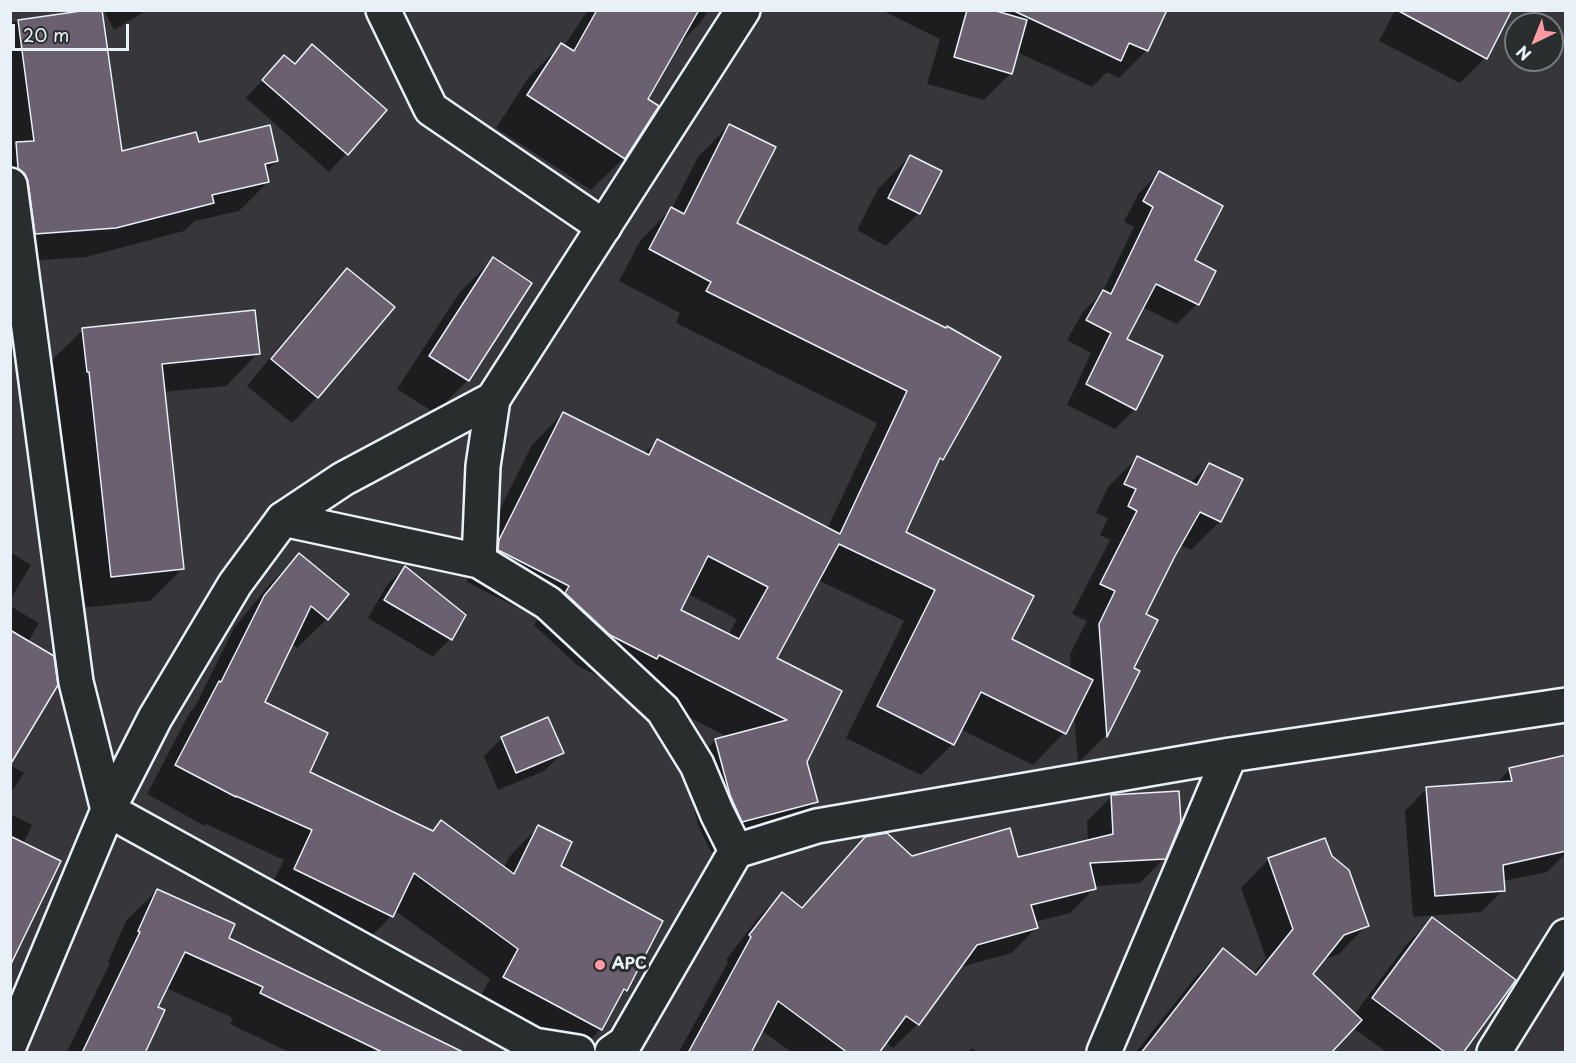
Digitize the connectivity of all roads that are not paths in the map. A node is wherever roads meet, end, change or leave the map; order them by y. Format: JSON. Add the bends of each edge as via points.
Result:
{"nodes":[{"id":1,"x":383,"y":10,"type":"edge"},
{"id":2,"x":743,"y":10,"type":"edge"},
{"id":3,"x":10,"y":185,"type":"edge"},
{"id":4,"x":603,"y":227,"type":"junction"},
{"id":5,"x":493,"y":399,"type":"junction"},
{"id":6,"x":283,"y":519,"type":"junction"},
{"id":7,"x":479,"y":561,"type":"junction"},
{"id":8,"x":1566,"y":705,"type":"edge"},
{"id":9,"x":1230,"y":755,"type":"junction"},
{"id":10,"x":108,"y":810,"type":"junction"},
{"id":11,"x":736,"y":851,"type":"junction"},
{"id":12,"x":1566,"y":936,"type":"edge"},
{"id":13,"x":14,"y":1025,"type":"edge"},
{"id":14,"x":532,"y":1049,"type":"edge"},
{"id":15,"x":578,"y":1053,"type":"edge"},
{"id":16,"x":612,"y":1053,"type":"edge"},
{"id":17,"x":1104,"y":1053,"type":"edge"},
{"id":18,"x":1494,"y":1053,"type":"edge"}],
"edges":[{"from":1,"to":4,"type":"street","via":[[431,109]]},
{"from":2,"to":4,"type":"street"},
{"from":3,"to":10,"type":"street","via":[[76,682]]},
{"from":4,"to":5,"type":"street"},
{"from":5,"to":6,"type":"street","via":[[343,479]]},
{"from":5,"to":7,"type":"street","via":[[483,466]]},
{"from":6,"to":7,"type":"street"},
{"from":6,"to":10,"type":"street","via":[[229,595],[155,718]]},
{"from":7,"to":11,"type":"street","via":[[548,603],[663,710],[697,765]]},
{"from":8,"to":9,"type":"street"},
{"from":9,"to":11,"type":"street","via":[[817,826]]},
{"from":9,"to":17,"type":"street"},
{"from":10,"to":13,"type":"street"},
{"from":10,"to":14,"type":"street"},
{"from":11,"to":16,"type":"street","via":[[625,1043]]},
{"from":12,"to":18,"type":"street"},
{"from":14,"to":15,"type":"street"}]}
